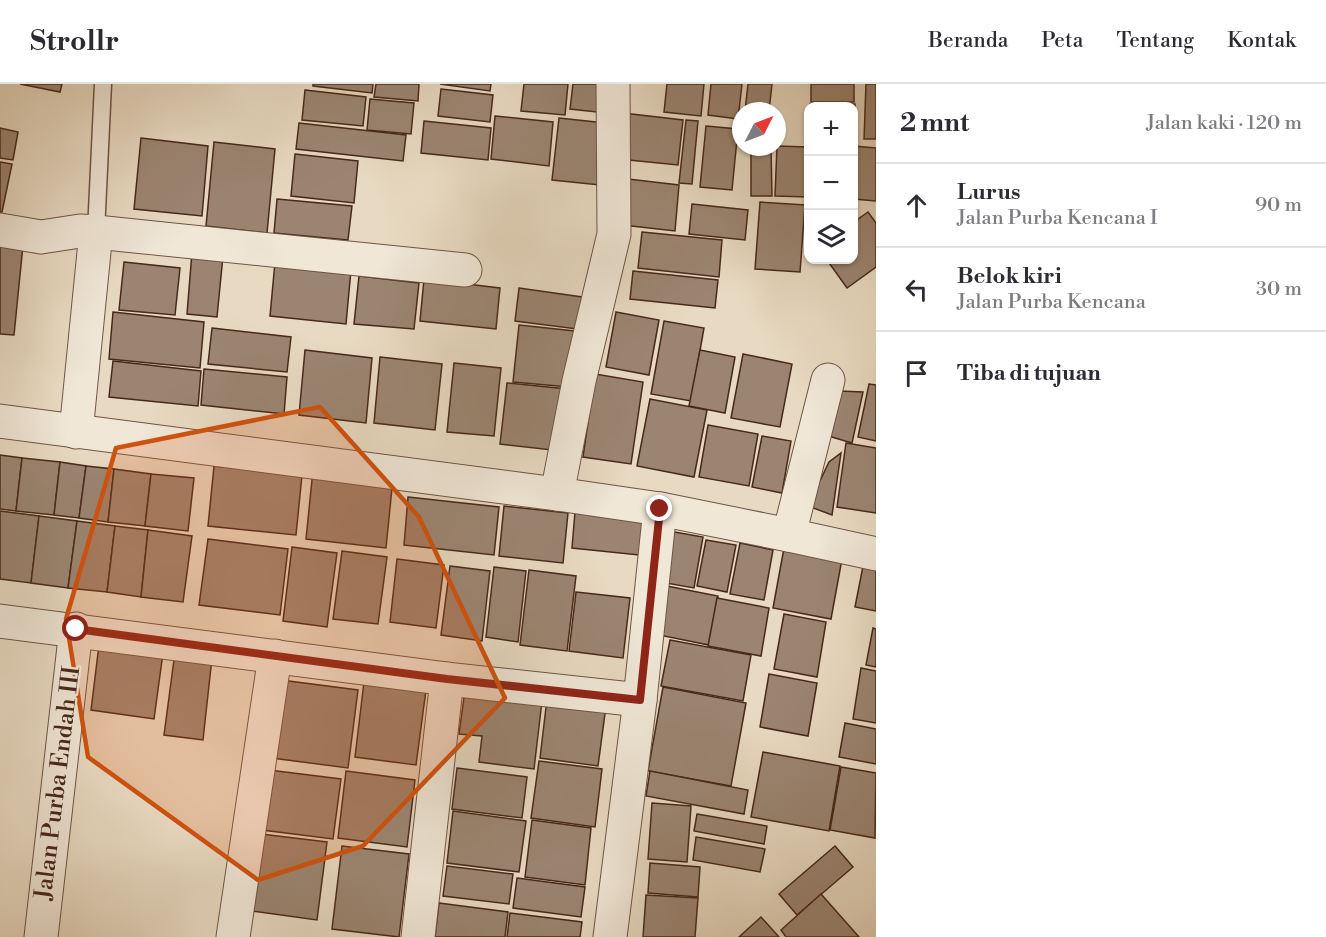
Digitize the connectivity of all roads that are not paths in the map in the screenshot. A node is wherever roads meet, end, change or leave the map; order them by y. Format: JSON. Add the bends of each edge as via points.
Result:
{"nodes":[{"id":1,"x":103,"y":84,"type":"edge"},
{"id":2,"x":613,"y":84,"type":"edge"},
{"id":3,"x":0,"y":230,"type":"edge"},
{"id":4,"x":96,"y":232,"type":"junction"},
{"id":5,"x":465,"y":270,"type":"dead end"},
{"id":6,"x":828,"y":380,"type":"dead end"},
{"id":7,"x":0,"y":421,"type":"edge"},
{"id":8,"x":76,"y":432,"type":"junction"},
{"id":9,"x":557,"y":494,"type":"junction"},
{"id":10,"x":660,"y":509,"type":"junction"},
{"id":11,"x":789,"y":534,"type":"junction"},
{"id":12,"x":876,"y":554,"type":"edge"},
{"id":13,"x":0,"y":621,"type":"edge"},
{"id":14,"x":76,"y":629,"type":"junction"},
{"id":15,"x":275,"y":656,"type":"junction"},
{"id":16,"x":447,"y":679,"type":"junction"},
{"id":17,"x":640,"y":700,"type":"junction"},
{"id":18,"x":41,"y":937,"type":"edge"},
{"id":19,"x":233,"y":937,"type":"edge"},
{"id":20,"x":418,"y":937,"type":"edge"},
{"id":21,"x":610,"y":937,"type":"edge"}],
"edges":[{"from":1,"to":4,"type":"lane"},
{"from":2,"to":9,"type":"street","via":[[614,234]]},
{"from":3,"to":4,"type":"street","via":[[41,237]]},
{"from":4,"to":5,"type":"street"},
{"from":4,"to":8,"type":"street"},
{"from":6,"to":11,"type":"street"},
{"from":7,"to":8,"type":"street"},
{"from":8,"to":9,"type":"street"},
{"from":9,"to":10,"type":"street"},
{"from":10,"to":11,"type":"street"},
{"from":10,"to":17,"type":"street"},
{"from":11,"to":12,"type":"street"},
{"from":13,"to":14,"type":"street"},
{"from":14,"to":15,"type":"street"},
{"from":14,"to":18,"type":"street","name":"Jalan Purba Endah III"},
{"from":15,"to":16,"type":"street"},
{"from":15,"to":19,"type":"street"},
{"from":16,"to":17,"type":"street"},
{"from":16,"to":20,"type":"street"},
{"from":17,"to":21,"type":"street"}]}
